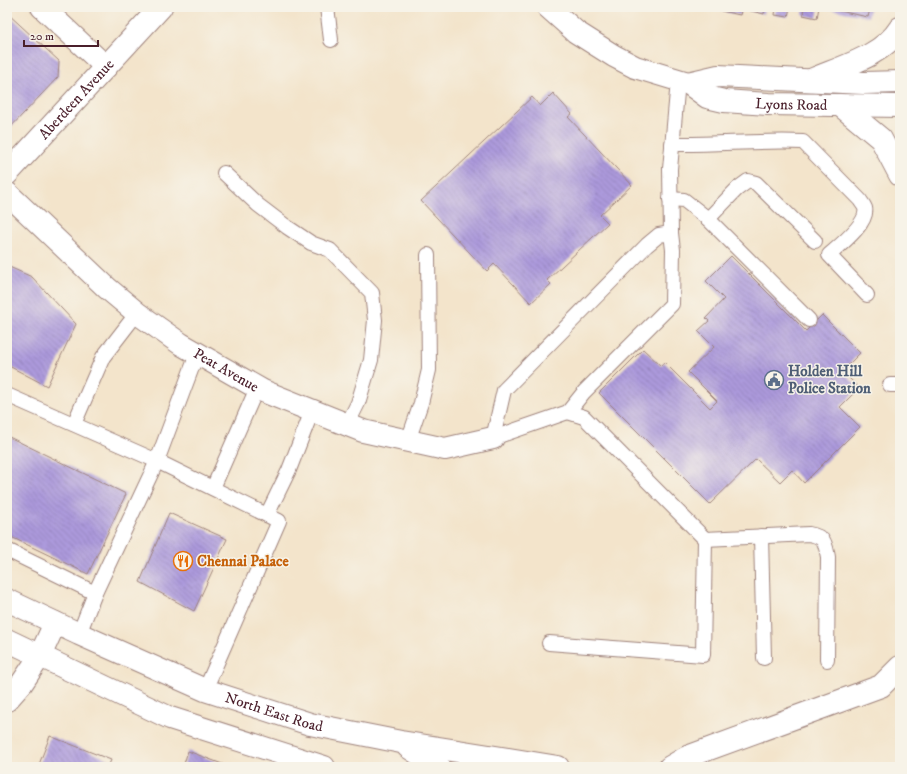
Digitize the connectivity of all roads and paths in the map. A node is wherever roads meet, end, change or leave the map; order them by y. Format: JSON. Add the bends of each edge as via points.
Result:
{"nodes":[{"id":1,"x":42,"y":7,"type":"edge"},
{"id":2,"x":161,"y":7,"type":"edge"},
{"id":3,"x":327,"y":7,"type":"edge"},
{"id":4,"x":548,"y":7,"type":"edge"},
{"id":5,"x":900,"y":28,"type":"edge"},
{"id":6,"x":331,"y":40,"type":"dead end"},
{"id":7,"x":106,"y":67,"type":"junction"},
{"id":8,"x":812,"y":80,"type":"junction"},
{"id":9,"x":683,"y":82,"type":"junction"},
{"id":10,"x":900,"y":82,"type":"edge"},
{"id":11,"x":840,"y":105,"type":"junction"},
{"id":12,"x":900,"y":106,"type":"edge"},
{"id":13,"x":672,"y":144,"type":"junction"},
{"id":14,"x":224,"y":173,"type":"dead end"},
{"id":15,"x":7,"y":174,"type":"edge"},
{"id":16,"x":900,"y":175,"type":"edge"},
{"id":17,"x":7,"y":193,"type":"edge"},
{"id":18,"x":670,"y":199,"type":"junction"},
{"id":19,"x":708,"y":219,"type":"junction"},
{"id":20,"x":671,"y":233,"type":"junction"},
{"id":21,"x":815,"y":241,"type":"dead end"},
{"id":22,"x":428,"y":255,"type":"dead end"},
{"id":23,"x":867,"y":295,"type":"dead end"},
{"id":24,"x":137,"y":313,"type":"junction"},
{"id":25,"x":809,"y":320,"type":"dead end"},
{"id":26,"x":197,"y":354,"type":"junction"},
{"id":27,"x":257,"y":388,"type":"junction"},
{"id":28,"x":7,"y":395,"type":"edge"},
{"id":29,"x":312,"y":411,"type":"junction"},
{"id":30,"x":568,"y":412,"type":"junction"},
{"id":31,"x":74,"y":424,"type":"junction"},
{"id":32,"x":347,"y":425,"type":"junction"},
{"id":33,"x":493,"y":438,"type":"junction"},
{"id":34,"x":408,"y":441,"type":"junction"},
{"id":35,"x":157,"y":461,"type":"junction"},
{"id":36,"x":214,"y":488,"type":"junction"},
{"id":37,"x":267,"y":515,"type":"junction"},
{"id":38,"x":761,"y":536,"type":"junction"},
{"id":39,"x":705,"y":539,"type":"junction"},
{"id":40,"x":7,"y":550,"type":"edge"},
{"id":41,"x":95,"y":593,"type":"junction"},
{"id":42,"x":7,"y":600,"type":"edge"},
{"id":43,"x":55,"y":623,"type":"junction"},
{"id":44,"x":79,"y":634,"type":"junction"},
{"id":45,"x":7,"y":640,"type":"edge"},
{"id":46,"x":549,"y":644,"type":"dead end"},
{"id":47,"x":40,"y":656,"type":"junction"},
{"id":48,"x":764,"y":658,"type":"dead end"},
{"id":49,"x":827,"y":660,"type":"dead end"},
{"id":50,"x":900,"y":667,"type":"edge"},
{"id":51,"x":204,"y":690,"type":"junction"},
{"id":52,"x":7,"y":700,"type":"edge"},
{"id":53,"x":400,"y":742,"type":"junction"},
{"id":54,"x":324,"y":767,"type":"edge"},
{"id":55,"x":439,"y":767,"type":"edge"},
{"id":56,"x":558,"y":767,"type":"edge"},
{"id":57,"x":670,"y":767,"type":"edge"}],
"edges":[{"from":1,"to":7,"type":"main road"},
{"from":2,"to":7,"type":"main road","name":"Aberdeen Avenue"},
{"from":3,"to":6,"type":"lane"},
{"from":4,"to":9,"type":"main road","name":"Lyons Road","via":[[576,32],[614,56],[635,67]]},
{"from":5,"to":8,"type":"main road","via":[[894,38],[876,52]]},
{"from":7,"to":15,"type":"main road","name":"Aberdeen Avenue"},
{"from":8,"to":9,"type":"main road","name":"Lyons Road","via":[[718,76]]},
{"from":8,"to":10,"type":"main road","name":"Lyons Road"},
{"from":9,"to":11,"type":"main road","name":"Lyons Road","via":[[707,97],[724,101]]},
{"from":9,"to":13,"type":"lane"},
{"from":11,"to":12,"type":"main road","name":"Lyons Road"},
{"from":11,"to":16,"type":"main road","via":[[881,138]]},
{"from":13,"to":18,"type":"lane"},
{"from":13,"to":23,"type":"lane","via":[[803,142],[860,200],[865,209],[864,218],[859,226],[829,256]]},
{"from":14,"to":32,"type":"lane","via":[[258,205],[311,242],[330,250],[372,293],[375,320],[371,360],[358,403]]},
{"from":17,"to":24,"type":"main road","name":"Peat Avenue"},
{"from":18,"to":19,"type":"lane","via":[[684,200]]},
{"from":18,"to":20,"type":"lane"},
{"from":19,"to":21,"type":"lane","via":[[748,181],[756,183]]},
{"from":19,"to":25,"type":"lane"},
{"from":20,"to":30,"type":"lane","via":[[672,304],[584,392]]},
{"from":20,"to":33,"type":"lane","via":[[659,235],[647,245],[504,390]]},
{"from":22,"to":34,"type":"lane","via":[[429,370]]},
{"from":24,"to":26,"type":"main road","name":"Peat Avenue"},
{"from":24,"to":31,"type":"lane","via":[[103,357]]},
{"from":26,"to":27,"type":"main road","name":"Peat Avenue"},
{"from":26,"to":35,"type":"lane"},
{"from":27,"to":29,"type":"main road","name":"Peat Avenue"},
{"from":27,"to":36,"type":"lane"},
{"from":28,"to":31,"type":"lane"},
{"from":29,"to":32,"type":"main road","name":"Peat Avenue"},
{"from":29,"to":37,"type":"lane","via":[[289,470]]},
{"from":30,"to":33,"type":"lane"},
{"from":30,"to":39,"type":"lane","via":[[584,417]]},
{"from":31,"to":35,"type":"lane"},
{"from":32,"to":34,"type":"main road","name":"Peat Avenue"},
{"from":33,"to":34,"type":"main road","name":"Peat Avenue","via":[[445,449]]},
{"from":35,"to":36,"type":"lane"},
{"from":35,"to":41,"type":"lane"},
{"from":36,"to":37,"type":"lane"},
{"from":37,"to":51,"type":"lane","via":[[279,521]]},
{"from":38,"to":39,"type":"lane"},
{"from":38,"to":48,"type":"lane"},
{"from":38,"to":49,"type":"lane","via":[[809,534],[819,536],[825,543],[828,557]]},
{"from":39,"to":46,"type":"lane","via":[[703,655]]},
{"from":40,"to":41,"type":"lane"},
{"from":41,"to":44,"type":"lane"},
{"from":42,"to":43,"type":"main road","name":"North East Road"},
{"from":43,"to":44,"type":"main road","name":"North East Road"},
{"from":43,"to":47,"type":"main road"},
{"from":44,"to":51,"type":"main road","name":"North East Road"},
{"from":45,"to":47,"type":"main road"},
{"from":47,"to":52,"type":"main road"},
{"from":47,"to":54,"type":"main road","via":[[170,718]]},
{"from":50,"to":57,"type":"main road","via":[[881,686],[687,757]]},
{"from":51,"to":53,"type":"main road","name":"North East Road","via":[[310,724]]},
{"from":53,"to":55,"type":"main road"},
{"from":53,"to":56,"type":"main road","name":"North East Road"}]}
